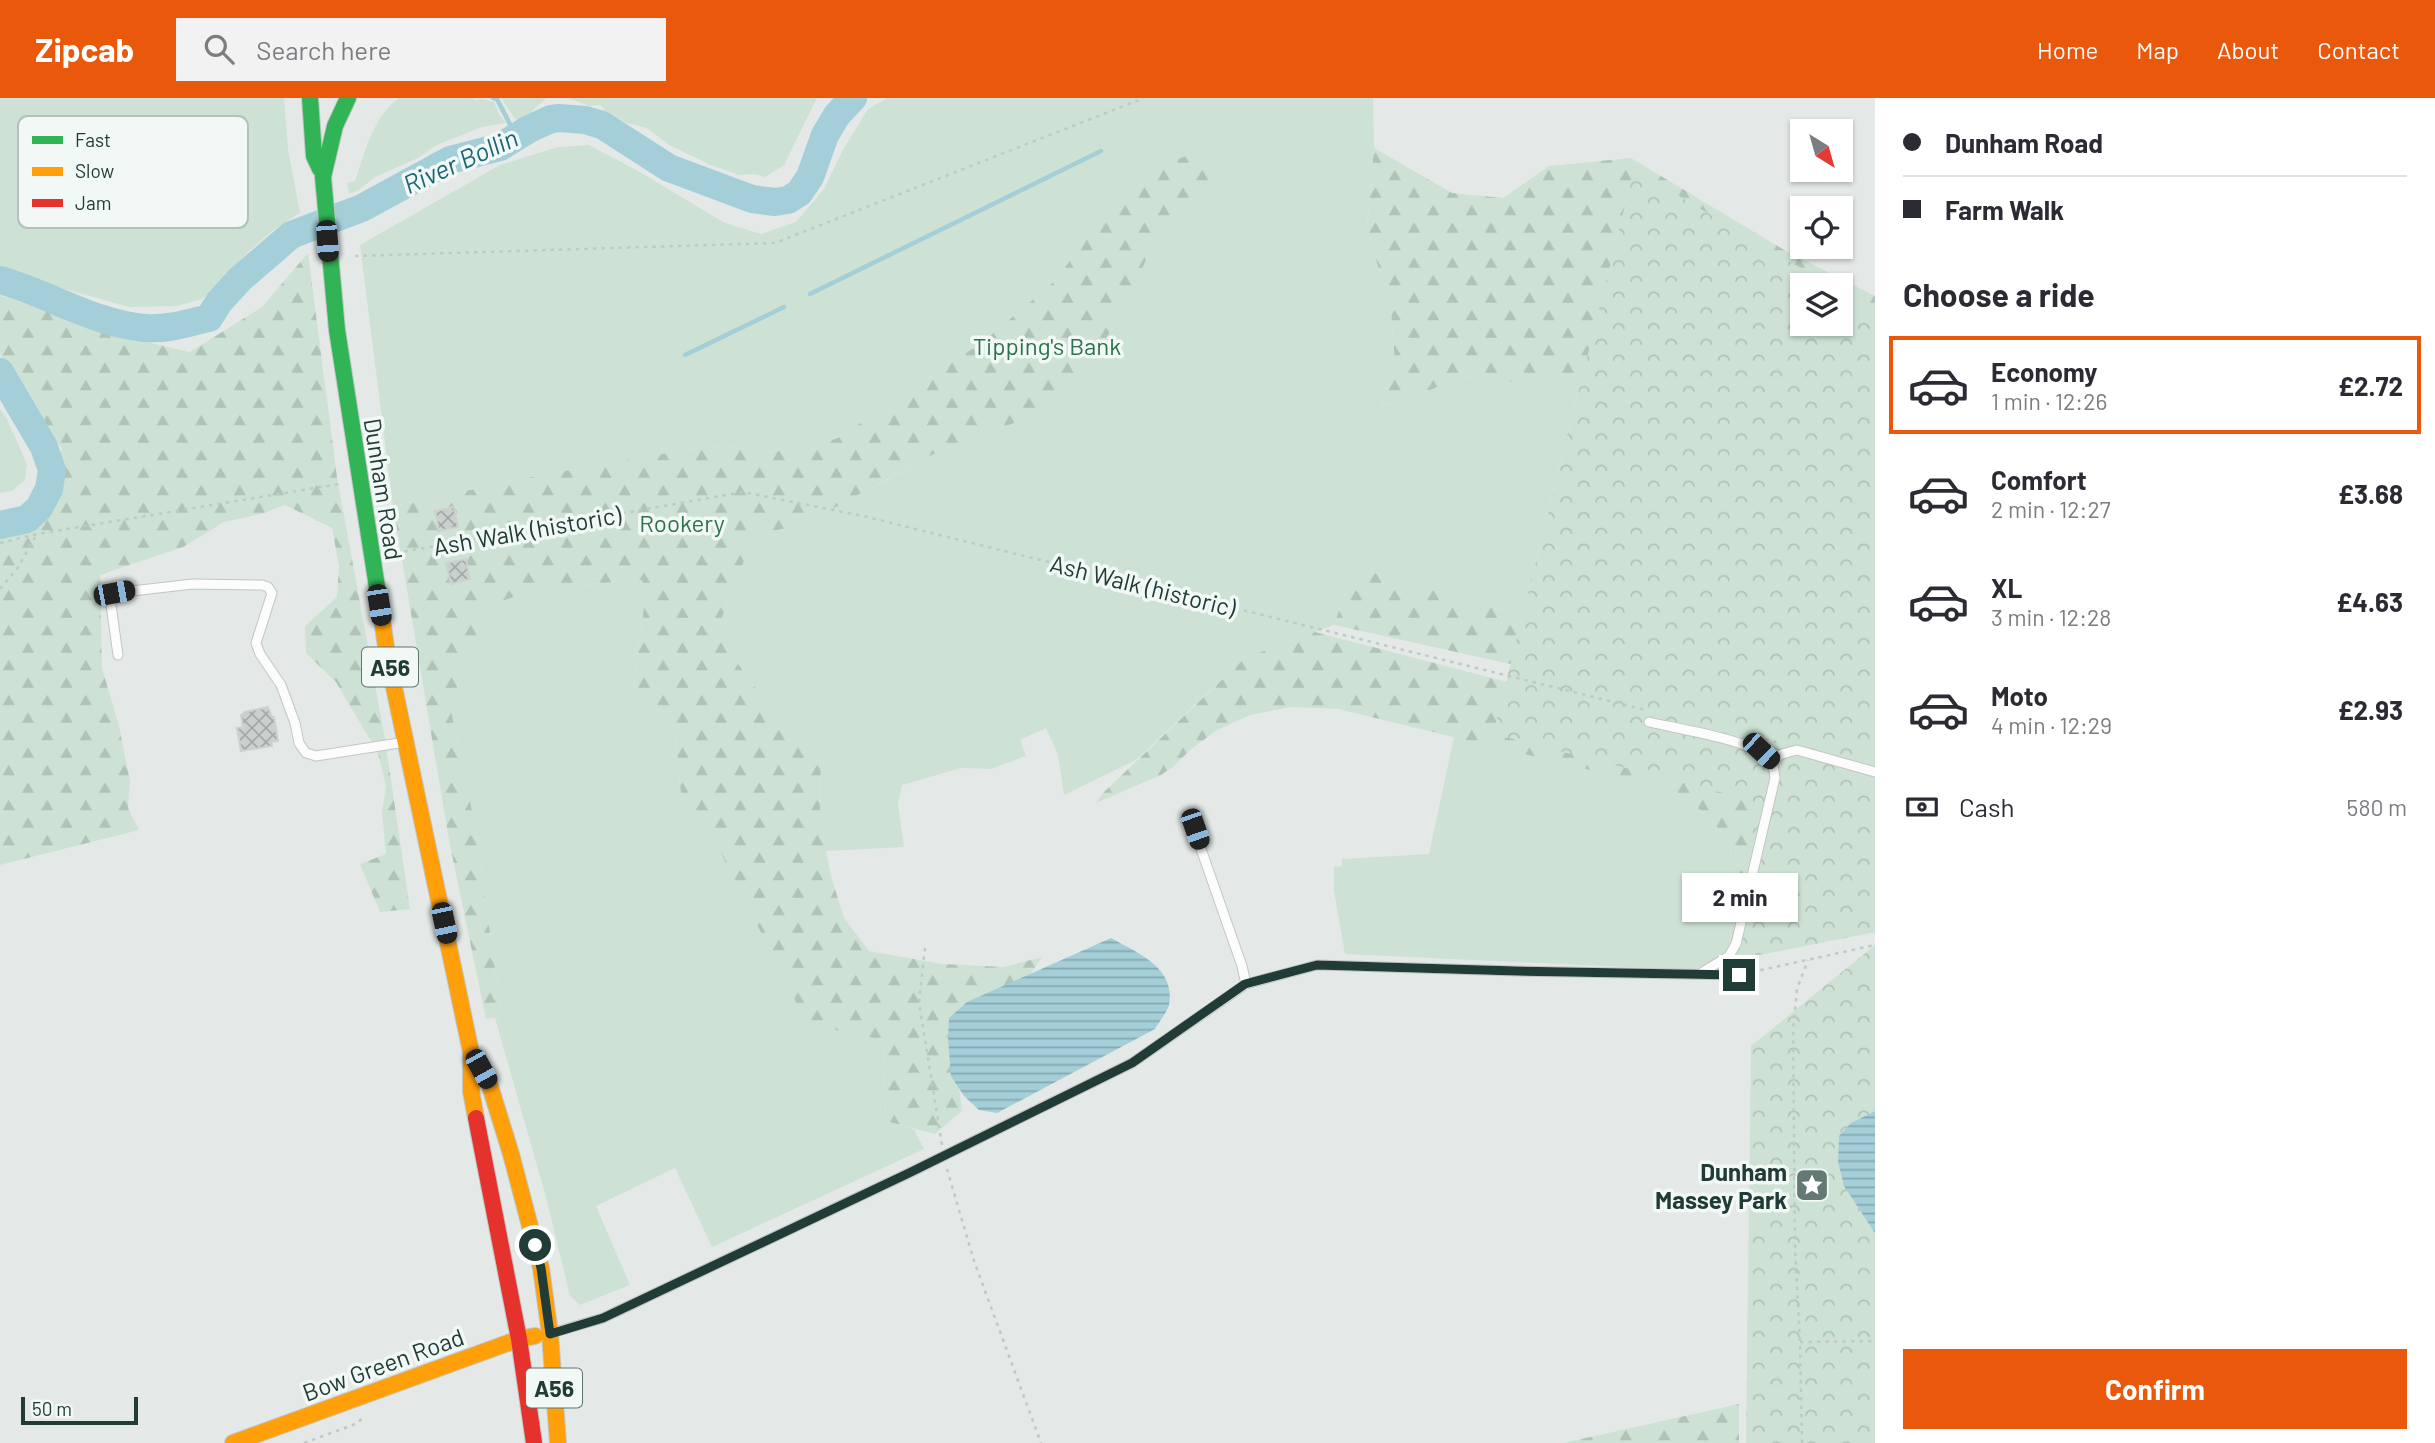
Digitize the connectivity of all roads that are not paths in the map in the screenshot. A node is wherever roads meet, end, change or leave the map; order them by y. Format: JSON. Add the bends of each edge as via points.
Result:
{"nodes":[{"id":1,"x":310,"y":98,"type":"edge"},
{"id":2,"x":348,"y":98,"type":"edge"},
{"id":3,"x":323,"y":181,"type":"junction"},
{"id":4,"x":118,"y":655,"type":"dead end"},
{"id":5,"x":1649,"y":722,"type":"dead end"},
{"id":6,"x":406,"y":743,"type":"junction"},
{"id":7,"x":1771,"y":761,"type":"junction"},
{"id":8,"x":1875,"y":772,"type":"edge"},
{"id":9,"x":1195,"y":829,"type":"dead end"},
{"id":10,"x":1699,"y":974,"type":"junction"},
{"id":11,"x":1739,"y":975,"type":"road end"},
{"id":12,"x":1245,"y":984,"type":"junction"},
{"id":13,"x":471,"y":1052,"type":"junction"},
{"id":14,"x":550,"y":1334,"type":"junction"},
{"id":15,"x":519,"y":1339,"type":"junction"},
{"id":16,"x":233,"y":1443,"type":"edge"},
{"id":17,"x":534,"y":1443,"type":"edge"},
{"id":18,"x":558,"y":1443,"type":"edge"}],
"edges":[{"from":1,"to":3,"type":"main road","name":"Dunham Road","number":"A56","via":[[314,156]]},
{"from":2,"to":3,"type":"main road","name":"Dunham Road","number":"A56","via":[[335,126]]},
{"from":3,"to":6,"type":"main road","name":"Dunham Road","number":"A56","via":[[355,452]]},
{"from":4,"to":6,"type":"lane","via":[[111,605],[114,593],[193,584],[262,585],[272,593],[256,643],[281,685],[306,753],[316,756]]},
{"from":5,"to":7,"type":"lane","via":[[1726,739],[1761,751]]},
{"from":6,"to":13,"type":"main road","name":"Dunham Road","number":"A56"},
{"from":7,"to":8,"type":"lane","via":[[1797,750]]},
{"from":7,"to":10,"type":"lane","via":[[1775,778],[1736,944],[1729,956]]},
{"from":9,"to":12,"type":"lane"},
{"from":10,"to":11,"type":"lane"},
{"from":10,"to":12,"type":"lane","via":[[1317,965]]},
{"from":12,"to":14,"type":"lane","via":[[1132,1063],[603,1318]]},
{"from":13,"to":14,"type":"main road","name":"Dunham Road","number":"A56","via":[[490,1086],[511,1154],[541,1268]]},
{"from":13,"to":15,"type":"main road","name":"Dunham Road","number":"A56","via":[[471,1091]]},
{"from":14,"to":15,"type":"main road","name":"Bow Green Road"},
{"from":14,"to":18,"type":"main road","name":"Dunham Road","number":"A56"},
{"from":15,"to":16,"type":"main road","name":"Bow Green Road"},
{"from":15,"to":17,"type":"main road","name":"Dunham Road","number":"A56"}]}
